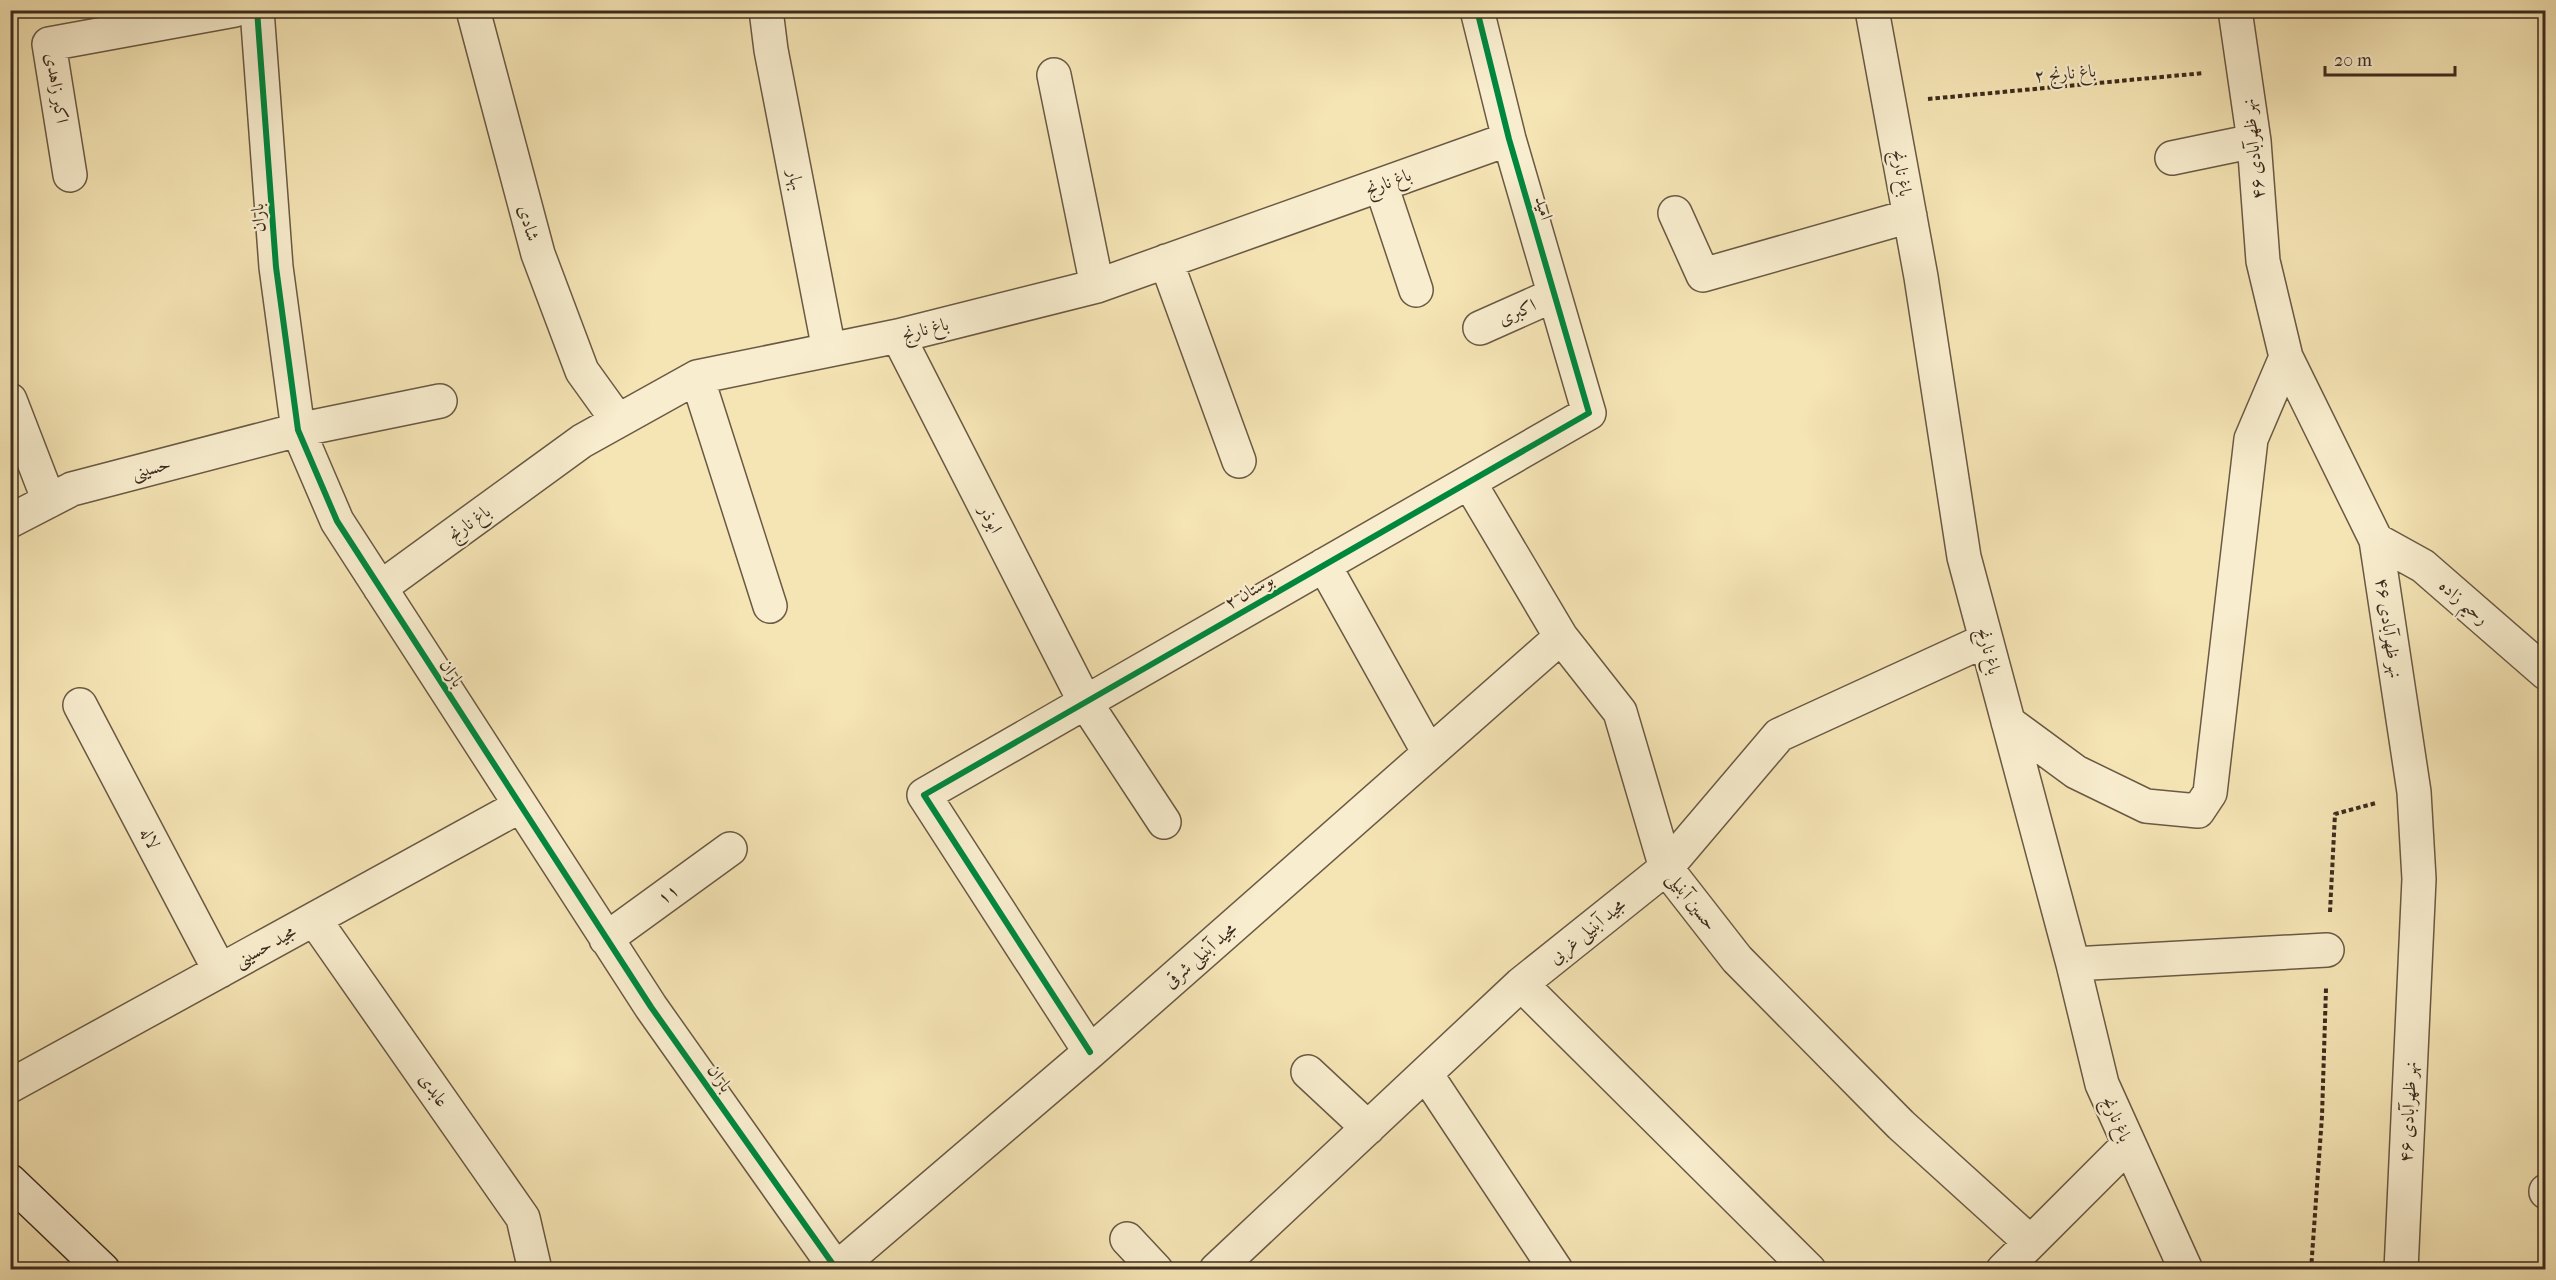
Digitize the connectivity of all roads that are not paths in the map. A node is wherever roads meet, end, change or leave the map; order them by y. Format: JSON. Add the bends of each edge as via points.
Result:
{"nodes":[{"id":1,"x":235,"y":10,"type":"edge"},
{"id":2,"x":257,"y":10,"type":"edge"},
{"id":3,"x":473,"y":10,"type":"edge"},
{"id":4,"x":766,"y":10,"type":"edge"},
{"id":5,"x":1477,"y":10,"type":"edge"},
{"id":6,"x":1872,"y":10,"type":"edge"},
{"id":7,"x":2235,"y":10,"type":"edge"},
{"id":8,"x":1054,"y":75,"type":"dead end"},
{"id":9,"x":1509,"y":139,"type":"junction"},
{"id":10,"x":2254,"y":141,"type":"junction"},
{"id":11,"x":2172,"y":158,"type":"dead end"},
{"id":12,"x":70,"y":175,"type":"dead end"},
{"id":13,"x":1381,"y":185,"type":"junction"},
{"id":14,"x":1675,"y":213,"type":"dead end"},
{"id":15,"x":1910,"y":216,"type":"junction"},
{"id":16,"x":1166,"y":261,"type":"junction"},
{"id":17,"x":1097,"y":286,"type":"junction"},
{"id":18,"x":1416,"y":290,"type":"dead end"},
{"id":19,"x":1554,"y":296,"type":"junction"},
{"id":20,"x":1480,"y":328,"type":"dead end"},
{"id":21,"x":898,"y":336,"type":"junction"},
{"id":22,"x":829,"y":350,"type":"junction"},
{"id":23,"x":2286,"y":357,"type":"junction"},
{"id":24,"x":697,"y":377,"type":"junction"},
{"id":25,"x":10,"y":400,"type":"edge"},
{"id":26,"x":440,"y":401,"type":"dead end"},
{"id":27,"x":1589,"y":413,"type":"joint"},
{"id":28,"x":618,"y":422,"type":"junction"},
{"id":29,"x":298,"y":430,"type":"junction"},
{"id":30,"x":1239,"y":461,"type":"dead end"},
{"id":31,"x":1469,"y":482,"type":"junction"},
{"id":32,"x":49,"y":501,"type":"junction"},
{"id":33,"x":10,"y":521,"type":"edge"},
{"id":34,"x":2376,"y":540,"type":"junction"},
{"id":35,"x":1324,"y":565,"type":"junction"},
{"id":36,"x":380,"y":588,"type":"junction"},
{"id":37,"x":770,"y":606,"type":"dead end"},
{"id":38,"x":1562,"y":637,"type":"junction"},
{"id":39,"x":1986,"y":640,"type":"junction"},
{"id":40,"x":2546,"y":673,"type":"edge"},
{"id":41,"x":1085,"y":702,"type":"junction"},
{"id":42,"x":80,"y":705,"type":"dead end"},
{"id":43,"x":2008,"y":722,"type":"junction"},
{"id":44,"x":1429,"y":753,"type":"junction"},
{"id":45,"x":520,"y":806,"type":"junction"},
{"id":46,"x":1164,"y":822,"type":"dead end"},
{"id":47,"x":730,"y":849,"type":"dead end"},
{"id":48,"x":1666,"y":868,"type":"junction"},
{"id":49,"x":314,"y":919,"type":"junction"},
{"id":50,"x":606,"y":939,"type":"junction"},
{"id":51,"x":2327,"y":950,"type":"road end"},
{"id":52,"x":2073,"y":964,"type":"junction"},
{"id":53,"x":220,"y":971,"type":"junction"},
{"id":54,"x":1521,"y":984,"type":"junction"},
{"id":55,"x":1090,"y":1052,"type":"junction"},
{"id":56,"x":1308,"y":1072,"type":"dead end"},
{"id":57,"x":1426,"y":1074,"type":"junction"},
{"id":58,"x":10,"y":1086,"type":"edge"},
{"id":59,"x":1368,"y":1128,"type":"junction"},
{"id":60,"x":2128,"y":1145,"type":"junction"},
{"id":61,"x":10,"y":1180,"type":"edge"},
{"id":62,"x":1127,"y":1239,"type":"dead end"},
{"id":63,"x":2030,"y":1242,"type":"junction"},
{"id":64,"x":103,"y":1269,"type":"edge"},
{"id":65,"x":535,"y":1269,"type":"edge"},
{"id":66,"x":836,"y":1269,"type":"edge"},
{"id":67,"x":1156,"y":1269,"type":"edge"},
{"id":68,"x":1216,"y":1269,"type":"edge"},
{"id":69,"x":1556,"y":1269,"type":"edge"},
{"id":70,"x":1809,"y":1269,"type":"edge"},
{"id":71,"x":2003,"y":1269,"type":"edge"},
{"id":72,"x":2186,"y":1269,"type":"edge"},
{"id":73,"x":2401,"y":1269,"type":"edge"}],
"edges":[{"from":1,"to":12,"type":"street","name":"اکبر زاهدی","via":[[49,44]]},
{"from":2,"to":29,"type":"street","name":"باران","via":[[276,267]]},
{"from":3,"to":28,"type":"street","name":"شادی","via":[[538,254],[582,371]]},
{"from":4,"to":22,"type":"street","name":"بهار"},
{"from":5,"to":9,"type":"street","name":"امید"},
{"from":6,"to":15,"type":"street","name":"باغ نارنج"},
{"from":7,"to":10,"type":"street","name":"نهر ظهرآبادی ۴۶"},
{"from":8,"to":17,"type":"street"},
{"from":9,"to":13,"type":"street","name":"باغ نارنج"},
{"from":9,"to":19,"type":"street","name":"امید"},
{"from":10,"to":11,"type":"street"},
{"from":10,"to":23,"type":"street","name":"نهر ظهرآبادی ۴۶","via":[[2263,261]]},
{"from":13,"to":16,"type":"street","name":"باغ نارنج"},
{"from":13,"to":18,"type":"street"},
{"from":14,"to":15,"type":"street","via":[[1703,275]]},
{"from":15,"to":39,"type":"street","name":"باغ نارنج","via":[[1964,557]]},
{"from":16,"to":17,"type":"street","name":"باغ نارنج"},
{"from":16,"to":30,"type":"street"},
{"from":17,"to":21,"type":"street","name":"باغ نارنج"},
{"from":19,"to":20,"type":"street","name":"اکبری"},
{"from":19,"to":27,"type":"street","name":"امید"},
{"from":21,"to":22,"type":"street","name":"باغ نارنج"},
{"from":21,"to":41,"type":"street","name":"ابوذر"},
{"from":22,"to":24,"type":"street","name":"باغ نارنج"},
{"from":23,"to":34,"type":"street","name":"نهر ظهرآبادی ۴۶"},
{"from":23,"to":43,"type":"street","via":[[2251,439],[2210,793],[2198,810],[2146,806],[2076,772]]},
{"from":24,"to":28,"type":"street","name":"باغ نارنج"},
{"from":24,"to":37,"type":"street"},
{"from":25,"to":32,"type":"street"},
{"from":26,"to":29,"type":"street","name":"حسینی"},
{"from":27,"to":31,"type":"street","name":"بوستان ۲"},
{"from":28,"to":36,"type":"street","name":"باغ نارنج","via":[[582,441]]},
{"from":29,"to":32,"type":"street","name":"حسینی","via":[[72,489]]},
{"from":29,"to":36,"type":"street","name":"باران","via":[[337,521]]},
{"from":31,"to":35,"type":"street","name":"بوستان ۲"},
{"from":31,"to":38,"type":"street","name":"حسین آبنیلی"},
{"from":32,"to":33,"type":"street","name":"حسینی"},
{"from":34,"to":40,"type":"street","name":"رحیم زاده","via":[[2423,566]]},
{"from":34,"to":73,"type":"street","name":"نهر ظهرآبادی ۴۶","via":[[2414,792],[2419,879]]},
{"from":35,"to":41,"type":"street","name":"بوستان ۲"},
{"from":35,"to":44,"type":"street"},
{"from":36,"to":45,"type":"street","name":"باران"},
{"from":38,"to":44,"type":"street","name":"مجید آبنیلی شرقی"},
{"from":38,"to":48,"type":"street","name":"حسین آبنیلی","via":[[1620,712]]},
{"from":39,"to":43,"type":"street","name":"باغ نارنج"},
{"from":39,"to":48,"type":"street","name":"مجید آبنیلی غربی","via":[[1779,735]]},
{"from":41,"to":46,"type":"street","name":"ابوذر"},
{"from":41,"to":55,"type":"street","name":"بوستان ۲","via":[[924,795]]},
{"from":42,"to":53,"type":"street","name":"لاله"},
{"from":43,"to":52,"type":"street","name":"باغ نارنج"},
{"from":44,"to":55,"type":"street","name":"مجید آبنیلی شرقی"},
{"from":45,"to":49,"type":"street","name":"مجید حسینی"},
{"from":45,"to":50,"type":"street","name":"باران"},
{"from":47,"to":50,"type":"street","name":"۱۱"},
{"from":48,"to":54,"type":"street","name":"مجید آبنیلی غربی"},
{"from":48,"to":63,"type":"street","name":"حسین آبنیلی","via":[[1737,959],[1901,1125]]},
{"from":49,"to":53,"type":"street","name":"مجید حسینی"},
{"from":49,"to":65,"type":"street","name":"عابدی","via":[[523,1218]]},
{"from":50,"to":66,"type":"street","name":"باران"},
{"from":51,"to":52,"type":"street"},
{"from":52,"to":60,"type":"street","name":"باغ نارنج","via":[[2102,1084]]},
{"from":53,"to":58,"type":"street","name":"مجید حسینی"},
{"from":54,"to":57,"type":"street","name":"مجید آبنیلی غربی"},
{"from":54,"to":70,"type":"street"},
{"from":55,"to":66,"type":"street","name":"مجید آبنیلی شرقی"},
{"from":56,"to":59,"type":"street"},
{"from":57,"to":59,"type":"street","name":"مجید آبنیلی غربی"},
{"from":57,"to":69,"type":"street"},
{"from":59,"to":68,"type":"street","name":"مجید آبنیلی غربی"},
{"from":60,"to":63,"type":"street"},
{"from":60,"to":72,"type":"street","name":"باغ نارنج"},
{"from":61,"to":64,"type":"street"},
{"from":62,"to":67,"type":"street"},
{"from":63,"to":71,"type":"street"}]}
